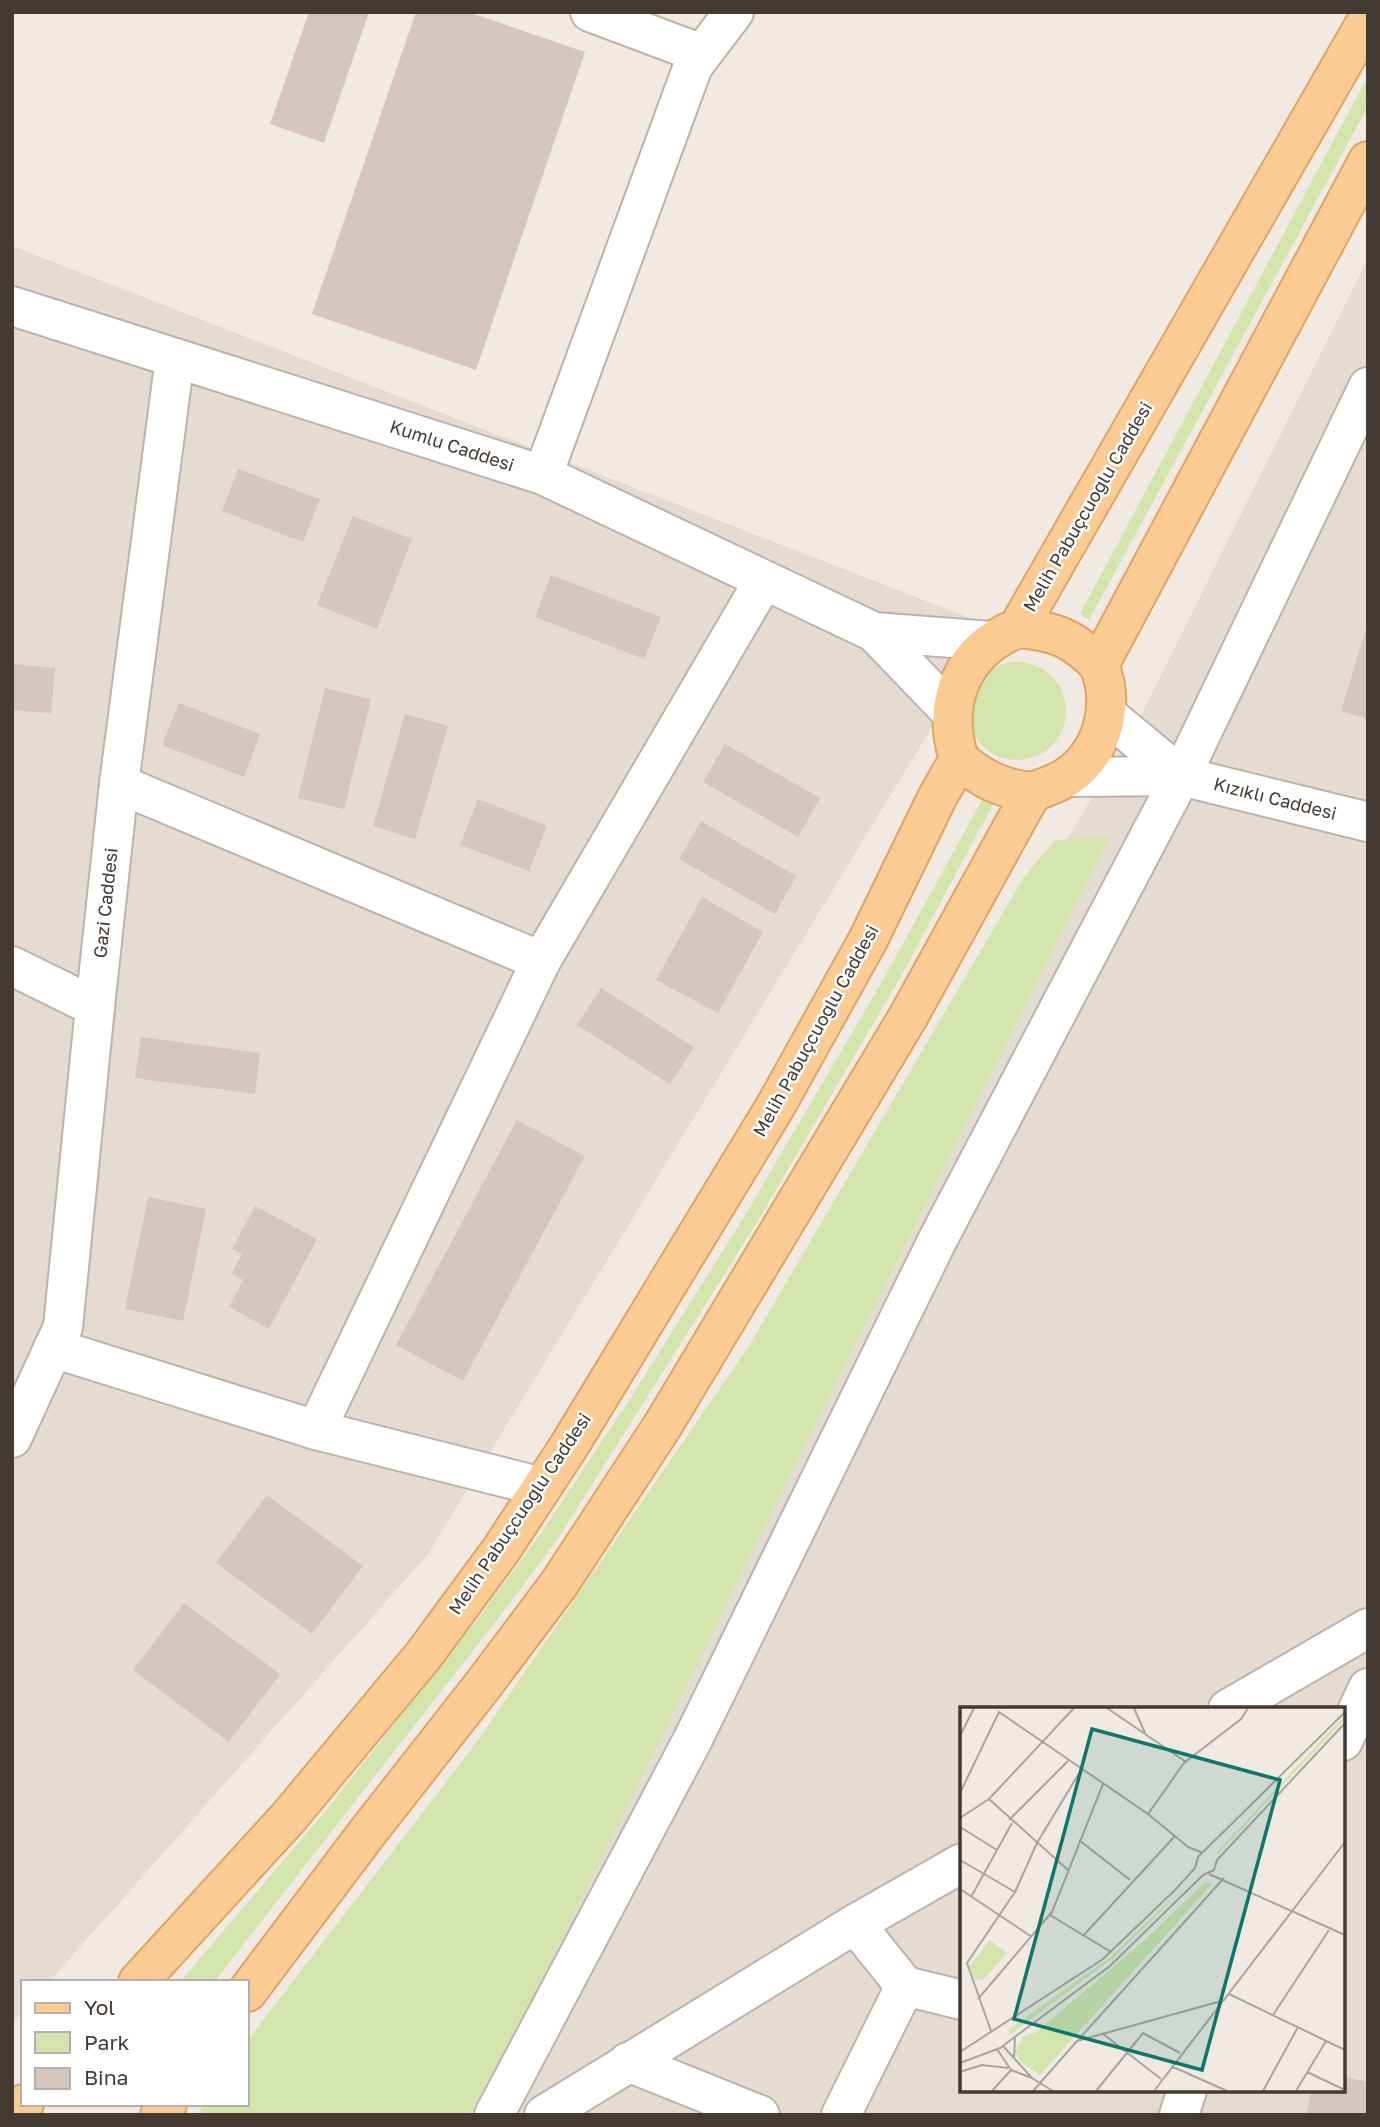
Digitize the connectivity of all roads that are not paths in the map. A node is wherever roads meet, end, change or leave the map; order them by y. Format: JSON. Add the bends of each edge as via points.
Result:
{"nodes":[{"id":1,"x":590,"y":12,"type":"edge"},
{"id":2,"x":734,"y":12,"type":"edge"},
{"id":3,"x":1368,"y":19,"type":"edge"},
{"id":4,"x":702,"y":54,"type":"junction"},
{"id":5,"x":1368,"y":161,"type":"edge"},
{"id":6,"x":12,"y":306,"type":"edge"},
{"id":7,"x":175,"y":358,"type":"junction"},
{"id":8,"x":1368,"y":387,"type":"edge"},
{"id":9,"x":543,"y":475,"type":"junction"},
{"id":10,"x":764,"y":580,"type":"junction"},
{"id":11,"x":874,"y":632,"type":"junction"},
{"id":12,"x":1005,"y":635,"type":"junction"},
{"id":13,"x":1099,"y":665,"type":"junction"},
{"id":14,"x":952,"y":713,"type":"junction"},
{"id":15,"x":1106,"y":714,"type":"junction"},
{"id":16,"x":959,"y":759,"type":"junction"},
{"id":17,"x":1181,"y":776,"type":"junction"},
{"id":18,"x":1068,"y":777,"type":"junction"},
{"id":19,"x":119,"y":784,"type":"junction"},
{"id":20,"x":1032,"y":792,"type":"junction"},
{"id":21,"x":1368,"y":822,"type":"edge"},
{"id":22,"x":541,"y":961,"type":"junction"},
{"id":23,"x":12,"y":966,"type":"edge"},
{"id":24,"x":95,"y":1007,"type":"junction"},
{"id":25,"x":53,"y":1348,"type":"junction"},
{"id":26,"x":316,"y":1430,"type":"junction"},
{"id":27,"x":12,"y":1438,"type":"edge"},
{"id":28,"x":542,"y":1487,"type":"junction"},
{"id":29,"x":1368,"y":1628,"type":"edge"},
{"id":30,"x":1368,"y":1688,"type":"edge"},
{"id":31,"x":1231,"y":1707,"type":"edge"},
{"id":32,"x":1345,"y":1737,"type":"edge"},
{"id":33,"x":960,"y":1864,"type":"edge"},
{"id":34,"x":855,"y":1924,"type":"junction"},
{"id":35,"x":140,"y":1980,"type":"edge"},
{"id":36,"x":905,"y":1986,"type":"junction"},
{"id":37,"x":248,"y":1991,"type":"edge"},
{"id":38,"x":960,"y":2000,"type":"edge"},
{"id":39,"x":628,"y":2062,"type":"junction"},
{"id":40,"x":1186,"y":2092,"type":"edge"},
{"id":41,"x":494,"y":2115,"type":"edge"},
{"id":42,"x":544,"y":2115,"type":"edge"},
{"id":43,"x":760,"y":2115,"type":"edge"},
{"id":44,"x":841,"y":2115,"type":"edge"},
{"id":45,"x":1179,"y":2115,"type":"edge"}],
"edges":[{"from":1,"to":4,"type":"street"},
{"from":2,"to":4,"type":"street"},
{"from":3,"to":12,"type":"main road","name":"Melih Pabuçcuoğlu Caddesi"},
{"from":4,"to":9,"type":"street","via":[[693,66]]},
{"from":5,"to":13,"type":"main road"},
{"from":6,"to":7,"type":"street","name":"Kumlu Caddesi"},
{"from":7,"to":9,"type":"street","name":"Kumlu Caddesi"},
{"from":7,"to":19,"type":"street","name":"Gazi Caddesi"},
{"from":8,"to":17,"type":"street"},
{"from":9,"to":10,"type":"street","name":"Kumlu Caddesi"},
{"from":10,"to":11,"type":"street","name":"Kumlu Caddesi"},
{"from":10,"to":22,"type":"street"},
{"from":11,"to":12,"type":"street"},
{"from":11,"to":14,"type":"street"},
{"from":12,"to":13,"type":"main road","via":[[1041,630],[1070,640]]},
{"from":12,"to":14,"type":"main road","name":"Melih Pabuçcuoğlu Caddesi","via":[[977,654],[962,676]]},
{"from":13,"to":15,"type":"main road","via":[[1105,680]]},
{"from":14,"to":16,"type":"main road","name":"Melih Pabuçcuoğlu Caddesi"},
{"from":15,"to":17,"type":"street"},
{"from":15,"to":18,"type":"main road","via":[[1090,754]]},
{"from":16,"to":20,"type":"main road","via":[[1001,787]]},
{"from":16,"to":28,"type":"main road","name":"Melih Pabuçcuoğlu Caddesi","via":[[868,940],[775,1107]]},
{"from":17,"to":18,"type":"street"},
{"from":17,"to":21,"type":"street","name":"Kızıklı Caddesi"},
{"from":17,"to":41,"type":"street","via":[[937,1241],[692,1741]]},
{"from":18,"to":20,"type":"main road"},
{"from":19,"to":22,"type":"street"},
{"from":19,"to":24,"type":"street","name":"Gazi Caddesi"},
{"from":20,"to":37,"type":"main road","via":[[908,1017],[663,1425],[559,1584]]},
{"from":22,"to":26,"type":"street"},
{"from":23,"to":24,"type":"street"},
{"from":24,"to":25,"type":"street","name":"Gazi Caddesi","via":[[63,1327]]},
{"from":25,"to":26,"type":"street"},
{"from":25,"to":27,"type":"street","name":"Gazi Caddesi"},
{"from":26,"to":28,"type":"street"},
{"from":28,"to":35,"type":"main road","name":"Melih Pabuçcuoğlu Caddesi","via":[[422,1656],[288,1818]]},
{"from":29,"to":31,"type":"street"},
{"from":30,"to":32,"type":"street"},
{"from":33,"to":34,"type":"street"},
{"from":34,"to":36,"type":"street"},
{"from":34,"to":39,"type":"street"},
{"from":36,"to":38,"type":"street"},
{"from":36,"to":44,"type":"street"},
{"from":39,"to":42,"type":"street"},
{"from":39,"to":43,"type":"street"},
{"from":40,"to":45,"type":"street"}]}
